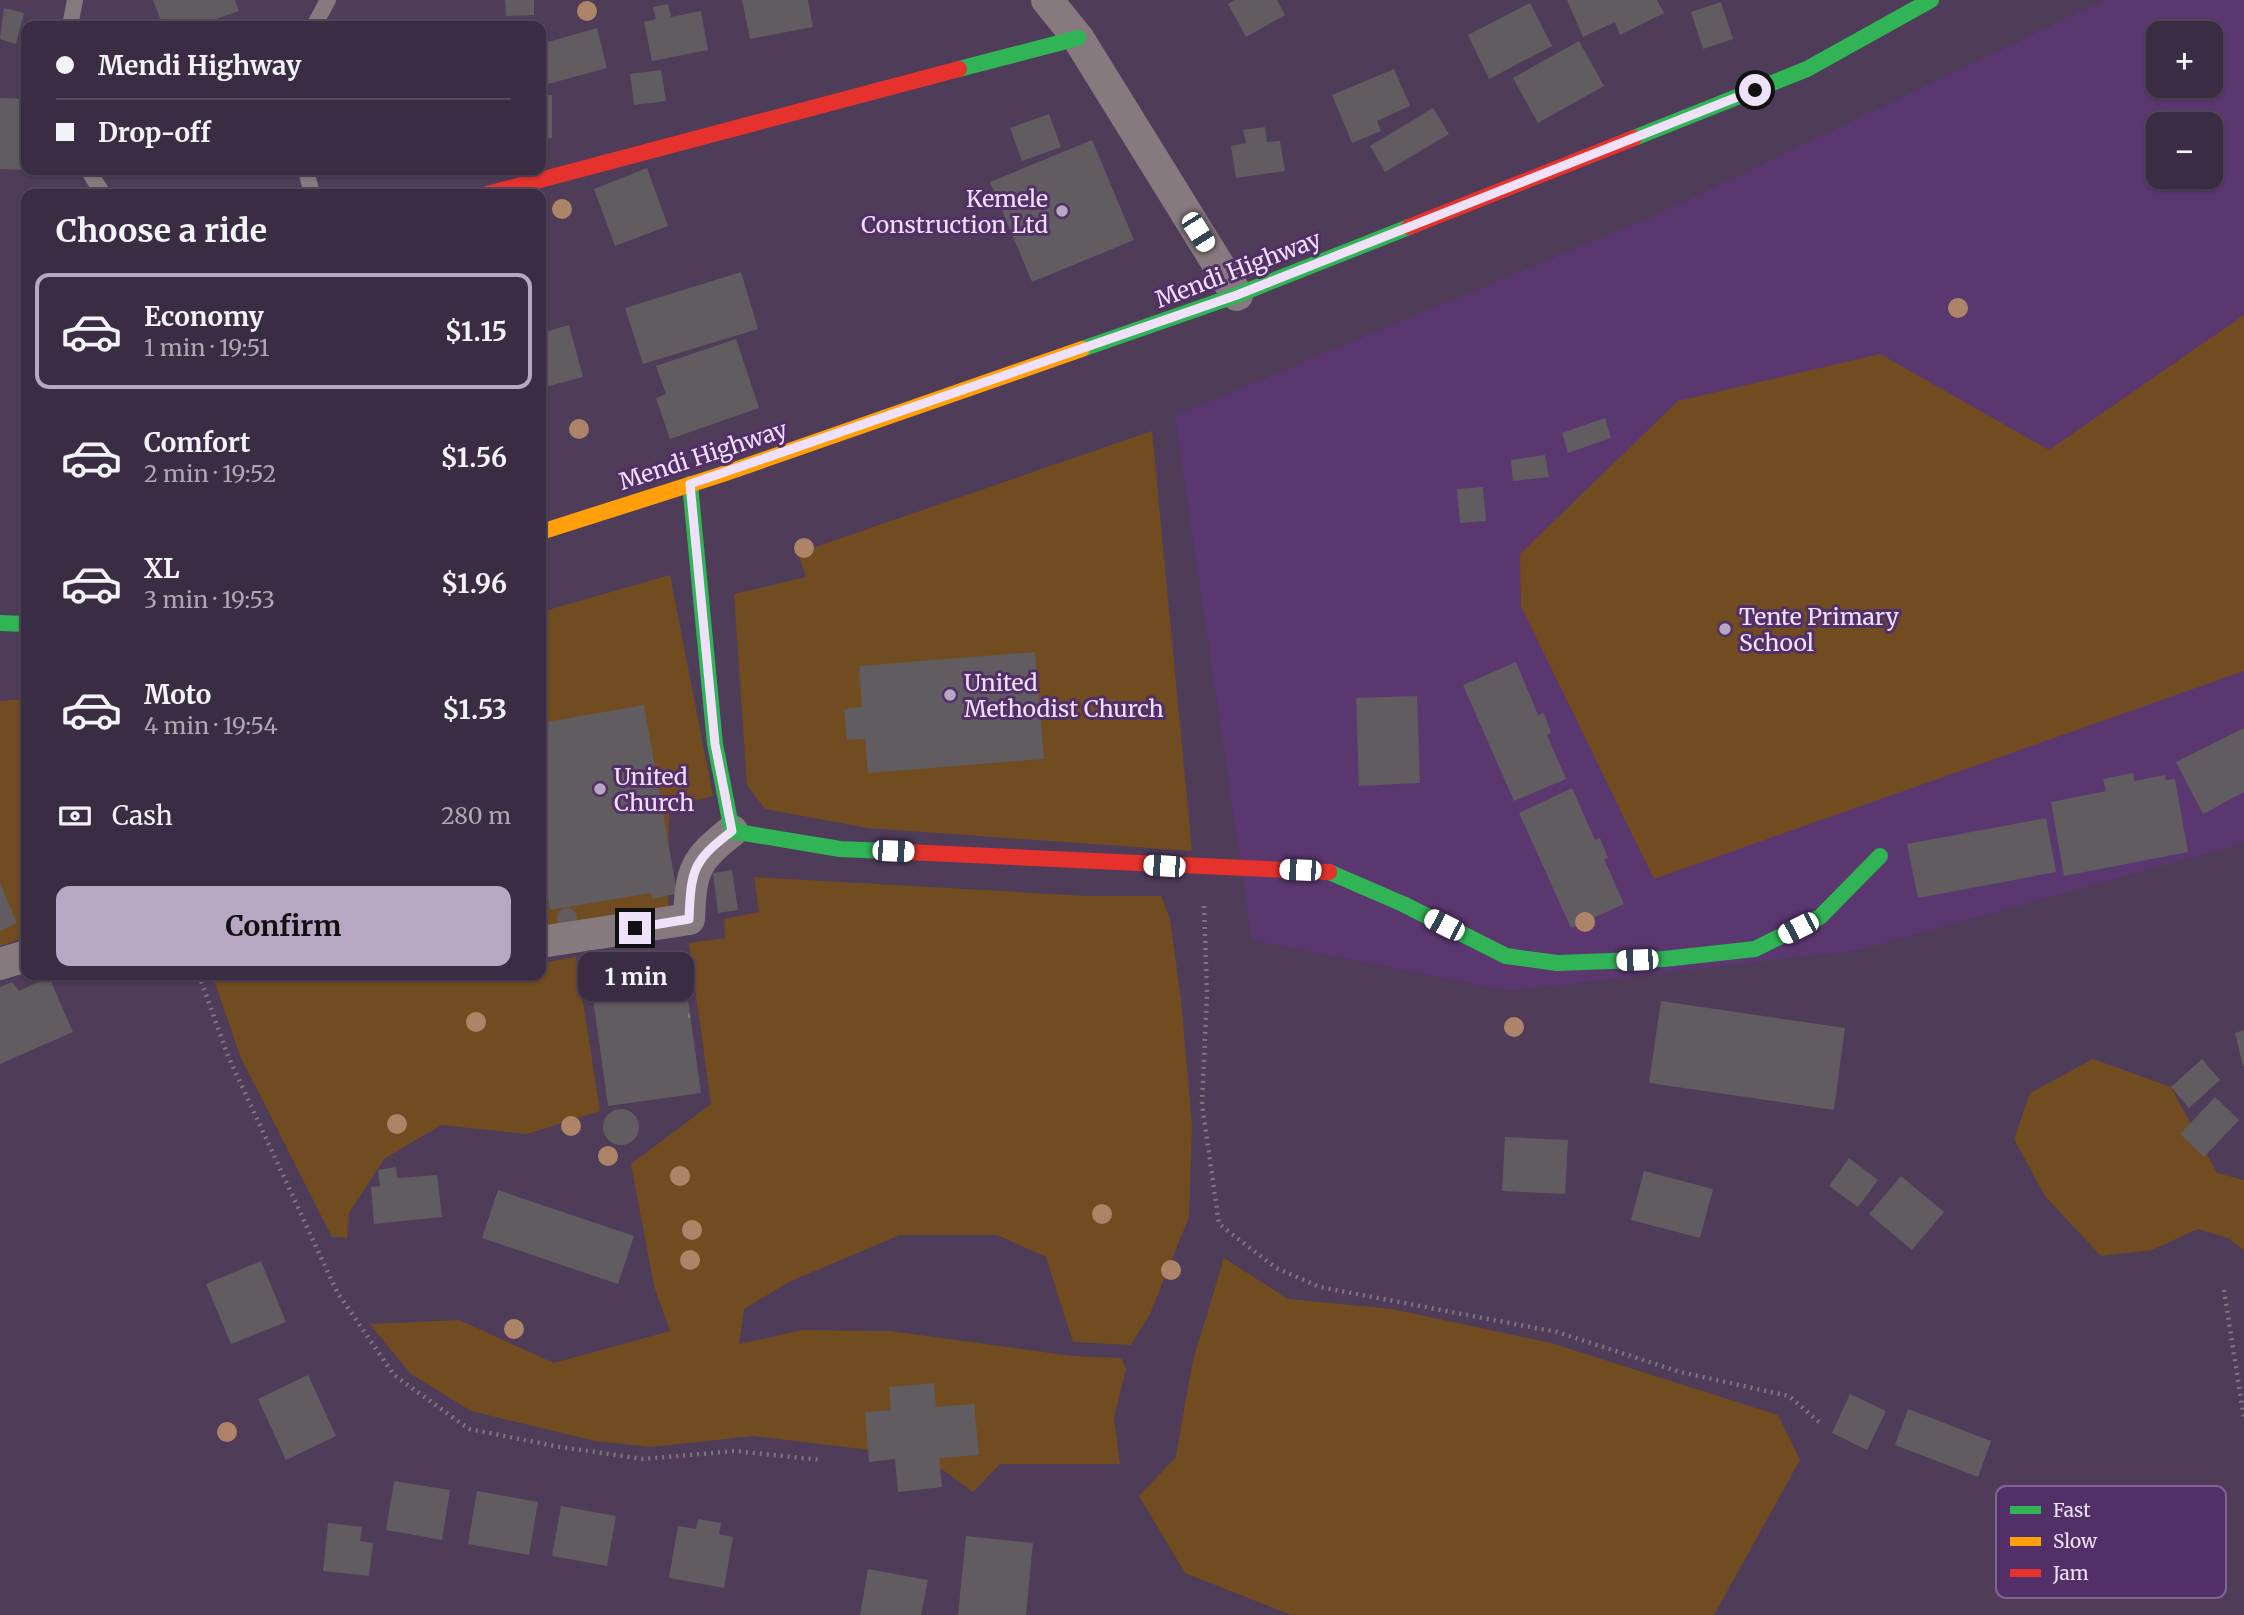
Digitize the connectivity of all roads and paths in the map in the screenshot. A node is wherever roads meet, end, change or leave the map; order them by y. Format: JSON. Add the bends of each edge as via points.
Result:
{"nodes":[{"id":1,"x":75,"y":0,"type":"edge"},
{"id":2,"x":328,"y":0,"type":"edge"},
{"id":3,"x":1047,"y":0,"type":"edge"},
{"id":4,"x":1931,"y":0,"type":"edge"},
{"id":5,"x":71,"y":21,"type":"edge"},
{"id":6,"x":317,"y":21,"type":"edge"},
{"id":7,"x":1078,"y":38,"type":"junction"},
{"id":8,"x":506,"y":189,"type":"edge"},
{"id":9,"x":1237,"y":295,"type":"junction"},
{"id":10,"x":690,"y":484,"type":"junction"},
{"id":11,"x":546,"y":530,"type":"edge"},
{"id":12,"x":0,"y":623,"type":"edge"},
{"id":13,"x":21,"y":624,"type":"edge"},
{"id":14,"x":732,"y":831,"type":"junction"},
{"id":15,"x":1880,"y":856,"type":"dead end"},
{"id":16,"x":1201,"y":867,"type":"junction"},
{"id":17,"x":546,"y":941,"type":"edge"},
{"id":18,"x":21,"y":958,"type":"edge"},
{"id":19,"x":0,"y":964,"type":"edge"},
{"id":20,"x":201,"y":980,"type":"edge"},
{"id":21,"x":2224,"y":1290,"type":"dead end"},
{"id":22,"x":2244,"y":1418,"type":"edge"},
{"id":23,"x":1819,"y":1422,"type":"dead end"},
{"id":24,"x":821,"y":1460,"type":"dead end"}],
"edges":[{"from":1,"to":5,"type":"lane"},
{"from":2,"to":6,"type":"lane"},
{"from":3,"to":7,"type":"street"},
{"from":4,"to":9,"type":"street","name":"Mendi Highway","via":[[1807,69]]},
{"from":7,"to":8,"type":"street"},
{"from":7,"to":9,"type":"street"},
{"from":9,"to":10,"type":"street","name":"Mendi Highway"},
{"from":10,"to":11,"type":"street","name":"Mendi Highway"},
{"from":10,"to":14,"type":"street","via":[[715,744]]},
{"from":12,"to":13,"type":"street"},
{"from":14,"to":16,"type":"street","via":[[840,849]]},
{"from":14,"to":17,"type":"street","via":[[702,855],[690,888],[689,919]]},
{"from":15,"to":16,"type":"street","via":[[1820,917],[1755,949],[1664,959],[1557,963],[1506,956],[1326,871]]},
{"from":16,"to":23,"type":"path","via":[[1207,994],[1202,1104],[1219,1224],[1276,1268],[1320,1287],[1557,1332],[1680,1372],[1789,1395]]},
{"from":18,"to":19,"type":"street"},
{"from":20,"to":24,"type":"path","via":[[228,1056],[337,1292],[394,1375],[469,1429],[643,1459],[735,1451]]},
{"from":21,"to":22,"type":"path"}]}
